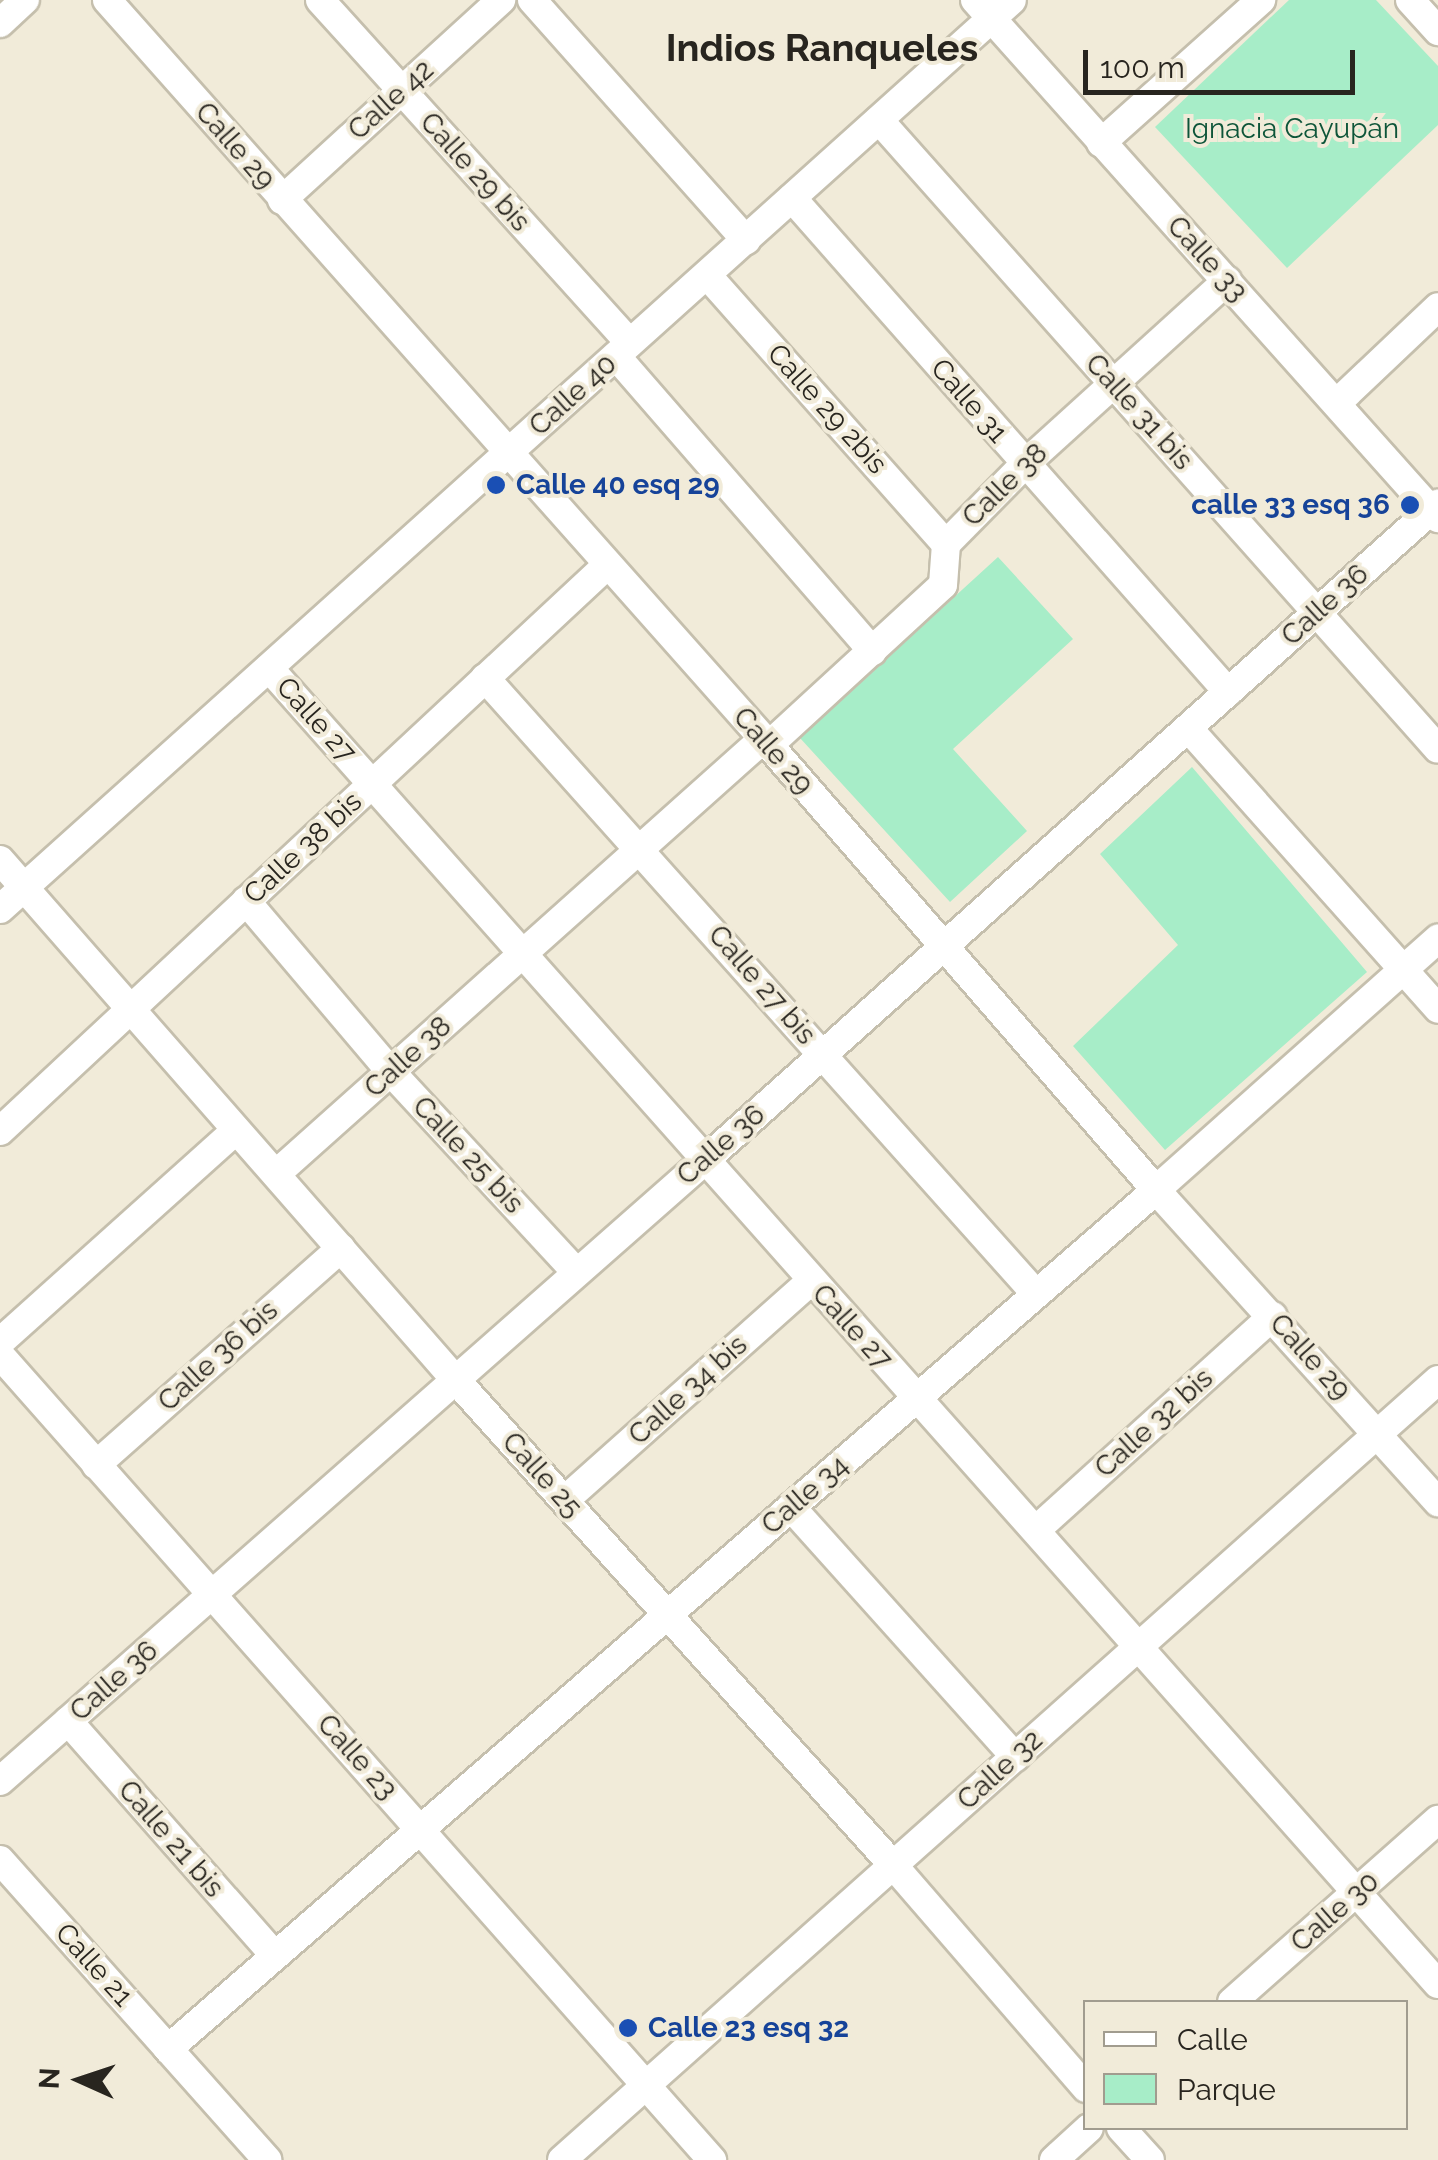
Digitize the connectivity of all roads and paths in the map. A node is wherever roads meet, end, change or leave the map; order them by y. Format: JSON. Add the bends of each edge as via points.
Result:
{"nodes":[{"id":1,"x":25,"y":0,"type":"edge"},
{"id":2,"x":107,"y":0,"type":"edge"},
{"id":3,"x":320,"y":0,"type":"edge"},
{"id":4,"x":501,"y":0,"type":"edge"},
{"id":5,"x":532,"y":0,"type":"edge"},
{"id":6,"x":1261,"y":0,"type":"edge"},
{"id":7,"x":1410,"y":0,"type":"edge"},
{"id":8,"x":993,"y":6,"type":"edge"},
{"id":9,"x":0,"y":22,"type":"edge"},
{"id":10,"x":1438,"y":31,"type":"edge"},
{"id":11,"x":400,"y":91,"type":"junction"},
{"id":12,"x":879,"y":120,"type":"junction"},
{"id":13,"x":1102,"y":143,"type":"junction"},
{"id":14,"x":792,"y":198,"type":"junction"},
{"id":15,"x":282,"y":200,"type":"junction"},
{"id":16,"x":746,"y":240,"type":"junction"},
{"id":17,"x":707,"y":274,"type":"junction"},
{"id":18,"x":1227,"y":281,"type":"junction"},
{"id":19,"x":1438,"y":307,"type":"edge"},
{"id":20,"x":623,"y":350,"type":"junction"},
{"id":21,"x":1114,"y":384,"type":"junction"},
{"id":22,"x":1337,"y":403,"type":"junction"},
{"id":23,"x":509,"y":452,"type":"junction"},
{"id":24,"x":1024,"y":464,"type":"junction"},
{"id":25,"x":1436,"y":511,"type":"edge"},
{"id":26,"x":946,"y":544,"type":"junction"},
{"id":27,"x":606,"y":566,"type":"junction"},
{"id":28,"x":1317,"y":612,"type":"junction"},
{"id":29,"x":872,"y":651,"type":"junction"},
{"id":30,"x":268,"y":668,"type":"junction"},
{"id":31,"x":485,"y":678,"type":"junction"},
{"id":32,"x":1228,"y":692,"type":"junction"},
{"id":33,"x":1188,"y":728,"type":"junction"},
{"id":34,"x":766,"y":742,"type":"junction"},
{"id":35,"x":1438,"y":749,"type":"edge"},
{"id":36,"x":373,"y":783,"type":"junction"},
{"id":37,"x":641,"y":848,"type":"junction"},
{"id":38,"x":0,"y":860,"type":"edge"},
{"id":39,"x":25,"y":887,"type":"junction"},
{"id":40,"x":246,"y":902,"type":"junction"},
{"id":41,"x":0,"y":909,"type":"edge"},
{"id":42,"x":1438,"y":939,"type":"edge"},
{"id":43,"x":943,"y":947,"type":"junction"},
{"id":44,"x":521,"y":956,"type":"junction"},
{"id":45,"x":1403,"y":970,"type":"junction"},
{"id":46,"x":1438,"y":1009,"type":"edge"},
{"id":47,"x":130,"y":1010,"type":"junction"},
{"id":48,"x":823,"y":1055,"type":"junction"},
{"id":49,"x":391,"y":1072,"type":"junction"},
{"id":50,"x":0,"y":1130,"type":"edge"},
{"id":51,"x":236,"y":1130,"type":"junction"},
{"id":52,"x":703,"y":1162,"type":"junction"},
{"id":53,"x":276,"y":1174,"type":"junction"},
{"id":54,"x":1156,"y":1190,"type":"junction"},
{"id":55,"x":340,"y":1248,"type":"junction"},
{"id":56,"x":575,"y":1271,"type":"junction"},
{"id":57,"x":810,"y":1281,"type":"junction"},
{"id":58,"x":1036,"y":1294,"type":"junction"},
{"id":59,"x":1273,"y":1316,"type":"junction"},
{"id":60,"x":0,"y":1342,"type":"edge"},
{"id":61,"x":0,"y":1356,"type":"edge"},
{"id":62,"x":454,"y":1378,"type":"junction"},
{"id":63,"x":1438,"y":1380,"type":"edge"},
{"id":64,"x":917,"y":1398,"type":"junction"},
{"id":65,"x":1378,"y":1434,"type":"junction"},
{"id":66,"x":96,"y":1465,"type":"junction"},
{"id":67,"x":565,"y":1500,"type":"junction"},
{"id":68,"x":1438,"y":1502,"type":"edge"},
{"id":69,"x":792,"y":1507,"type":"junction"},
{"id":70,"x":1036,"y":1530,"type":"junction"},
{"id":71,"x":212,"y":1594,"type":"junction"},
{"id":72,"x":668,"y":1614,"type":"junction"},
{"id":73,"x":1140,"y":1646,"type":"junction"},
{"id":74,"x":68,"y":1721,"type":"junction"},
{"id":75,"x":1015,"y":1757,"type":"junction"},
{"id":76,"x":0,"y":1781,"type":"edge"},
{"id":77,"x":1438,"y":1820,"type":"edge"},
{"id":78,"x":420,"y":1829,"type":"junction"},
{"id":79,"x":0,"y":1860,"type":"edge"},
{"id":80,"x":893,"y":1865,"type":"junction"},
{"id":81,"x":1358,"y":1893,"type":"junction"},
{"id":82,"x":275,"y":1956,"type":"junction"},
{"id":83,"x":1438,"y":1984,"type":"edge"},
{"id":84,"x":1234,"y":2000,"type":"edge"},
{"id":85,"x":168,"y":2048,"type":"junction"},
{"id":86,"x":1083,"y":2085,"type":"edge"},
{"id":87,"x":646,"y":2086,"type":"junction"},
{"id":88,"x":1087,"y":2130,"type":"edge"},
{"id":89,"x":1122,"y":2130,"type":"edge"},
{"id":90,"x":268,"y":2160,"type":"edge"},
{"id":91,"x":562,"y":2160,"type":"edge"},
{"id":92,"x":712,"y":2160,"type":"edge"},
{"id":93,"x":1054,"y":2160,"type":"edge"},
{"id":94,"x":1150,"y":2160,"type":"edge"}],
"edges":[{"from":1,"to":9,"type":"street"},
{"from":2,"to":15,"type":"street","name":"Calle 29"},
{"from":3,"to":11,"type":"street","name":"Calle 29 bis"},
{"from":4,"to":11,"type":"street","name":"Calle 42"},
{"from":5,"to":16,"type":"street"},
{"from":6,"to":13,"type":"street"},
{"from":7,"to":10,"type":"street"},
{"from":8,"to":12,"type":"street","name":"Calle 40"},
{"from":8,"to":13,"type":"street","name":"Calle 33"},
{"from":11,"to":15,"type":"street","name":"Calle 42"},
{"from":11,"to":20,"type":"street","name":"Calle 29 bis"},
{"from":12,"to":14,"type":"street","name":"Calle 40"},
{"from":12,"to":21,"type":"street","name":"Calle 31 bis"},
{"from":13,"to":18,"type":"street","name":"Calle 33"},
{"from":14,"to":16,"type":"street","name":"Calle 40"},
{"from":14,"to":24,"type":"street","name":"Calle 31"},
{"from":15,"to":23,"type":"street","name":"Calle 29"},
{"from":16,"to":17,"type":"street","name":"Calle 40"},
{"from":17,"to":20,"type":"street","name":"Calle 40"},
{"from":17,"to":26,"type":"street","name":"Calle 29 2bis"},
{"from":18,"to":21,"type":"street","name":"Calle 38"},
{"from":18,"to":22,"type":"street","name":"Calle 33"},
{"from":19,"to":22,"type":"street"},
{"from":20,"to":23,"type":"street","name":"Calle 40"},
{"from":20,"to":29,"type":"street","name":"Calle 29 bis"},
{"from":21,"to":24,"type":"street","name":"Calle 38"},
{"from":21,"to":28,"type":"street","name":"Calle 31 bis"},
{"from":22,"to":25,"type":"street","name":"Calle 33"},
{"from":23,"to":27,"type":"street","name":"Calle 29"},
{"from":23,"to":30,"type":"street","name":"Calle 40"},
{"from":24,"to":26,"type":"street","name":"Calle 38"},
{"from":24,"to":32,"type":"street","name":"Calle 31"},
{"from":25,"to":28,"type":"street","name":"Calle 36"},
{"from":26,"to":29,"type":"street","name":"Calle 38","via":[[943,585]]},
{"from":27,"to":31,"type":"street","name":"Calle 38 bis"},
{"from":27,"to":34,"type":"street","name":"Calle 29"},
{"from":28,"to":32,"type":"street","name":"Calle 36"},
{"from":28,"to":35,"type":"street","name":"Calle 31 bis"},
{"from":29,"to":34,"type":"street","name":"Calle 38"},
{"from":30,"to":36,"type":"street","name":"Calle 27"},
{"from":30,"to":39,"type":"street","name":"Calle 40"},
{"from":31,"to":36,"type":"street","name":"Calle 38 bis"},
{"from":31,"to":37,"type":"street","name":"Calle 27 bis"},
{"from":32,"to":33,"type":"street","name":"Calle 36"},
{"from":33,"to":43,"type":"street","name":"Calle 36"},
{"from":33,"to":45,"type":"street"},
{"from":34,"to":37,"type":"street","name":"Calle 38"},
{"from":34,"to":43,"type":"street","name":"Calle 29"},
{"from":36,"to":40,"type":"street","name":"Calle 38 bis"},
{"from":36,"to":44,"type":"street","name":"Calle 27"},
{"from":37,"to":44,"type":"street","name":"Calle 38"},
{"from":37,"to":48,"type":"street","name":"Calle 27 bis"},
{"from":38,"to":39,"type":"street","name":"Calle 25"},
{"from":39,"to":41,"type":"street","name":"Calle 40"},
{"from":39,"to":47,"type":"street","name":"Calle 25"},
{"from":40,"to":47,"type":"street","name":"Calle 38 bis"},
{"from":40,"to":49,"type":"street","name":"Calle 25 bis"},
{"from":42,"to":45,"type":"street","name":"Calle 34"},
{"from":43,"to":48,"type":"street","name":"Calle 36"},
{"from":43,"to":54,"type":"street","name":"Calle 29"},
{"from":44,"to":49,"type":"street","name":"Calle 38"},
{"from":44,"to":52,"type":"street","name":"Calle 27"},
{"from":45,"to":46,"type":"street"},
{"from":45,"to":54,"type":"street","name":"Calle 34"},
{"from":47,"to":50,"type":"street","name":"Calle 38 bis"},
{"from":47,"to":51,"type":"street","name":"Calle 25"},
{"from":48,"to":52,"type":"street","name":"Calle 36"},
{"from":48,"to":58,"type":"street","name":"Calle 27 bis"},
{"from":49,"to":53,"type":"street","name":"Calle 38"},
{"from":49,"to":56,"type":"street","name":"Calle 25 bis"},
{"from":51,"to":53,"type":"street","name":"Calle 25"},
{"from":51,"to":60,"type":"street"},
{"from":52,"to":56,"type":"street","name":"Calle 36"},
{"from":52,"to":57,"type":"street","name":"Calle 27"},
{"from":53,"to":55,"type":"street","name":"Calle 25"},
{"from":54,"to":58,"type":"street","name":"Calle 34"},
{"from":54,"to":59,"type":"street","name":"Calle 29"},
{"from":55,"to":62,"type":"street","name":"Calle 25"},
{"from":55,"to":66,"type":"street","name":"Calle 36 bis"},
{"from":56,"to":62,"type":"street","name":"Calle 36"},
{"from":57,"to":64,"type":"street","name":"Calle 27"},
{"from":57,"to":67,"type":"street","name":"Calle 34 bis"},
{"from":58,"to":64,"type":"street","name":"Calle 34"},
{"from":59,"to":65,"type":"street","name":"Calle 29"},
{"from":59,"to":70,"type":"street","name":"Calle 32 bis"},
{"from":61,"to":66,"type":"street","name":"Calle 23"},
{"from":62,"to":67,"type":"street","name":"Calle 25"},
{"from":62,"to":71,"type":"street","name":"Calle 36"},
{"from":63,"to":65,"type":"street","name":"Calle 32"},
{"from":64,"to":69,"type":"street","name":"Calle 34"},
{"from":64,"to":70,"type":"street","name":"Calle 27"},
{"from":65,"to":68,"type":"street","name":"Calle 29"},
{"from":65,"to":73,"type":"street","name":"Calle 32"},
{"from":66,"to":71,"type":"street","name":"Calle 23"},
{"from":67,"to":72,"type":"street","name":"Calle 25"},
{"from":69,"to":72,"type":"street","name":"Calle 34"},
{"from":69,"to":75,"type":"street"},
{"from":70,"to":73,"type":"street","name":"Calle 27"},
{"from":71,"to":74,"type":"street","name":"Calle 36"},
{"from":71,"to":78,"type":"street","name":"Calle 23"},
{"from":72,"to":78,"type":"street","name":"Calle 34"},
{"from":72,"to":80,"type":"street","name":"Calle 25"},
{"from":73,"to":75,"type":"street","name":"Calle 32"},
{"from":73,"to":81,"type":"street","name":"Calle 27"},
{"from":74,"to":76,"type":"street","name":"Calle 36"},
{"from":74,"to":82,"type":"street","name":"Calle 21 bis"},
{"from":75,"to":80,"type":"street","name":"Calle 32"},
{"from":77,"to":81,"type":"street","name":"Calle 30"},
{"from":78,"to":82,"type":"street","name":"Calle 34"},
{"from":78,"to":87,"type":"street","name":"Calle 23"},
{"from":79,"to":85,"type":"street","name":"Calle 21"},
{"from":80,"to":86,"type":"street","name":"Calle 25"},
{"from":80,"to":87,"type":"street","name":"Calle 32"},
{"from":81,"to":83,"type":"street","name":"Calle 27"},
{"from":81,"to":84,"type":"street","name":"Calle 30"},
{"from":82,"to":85,"type":"street","name":"Calle 34"},
{"from":85,"to":90,"type":"street","name":"Calle 21"},
{"from":87,"to":91,"type":"street","name":"Calle 32"},
{"from":87,"to":92,"type":"street","name":"Calle 23"},
{"from":88,"to":93,"type":"street"},
{"from":89,"to":94,"type":"street"}]}
